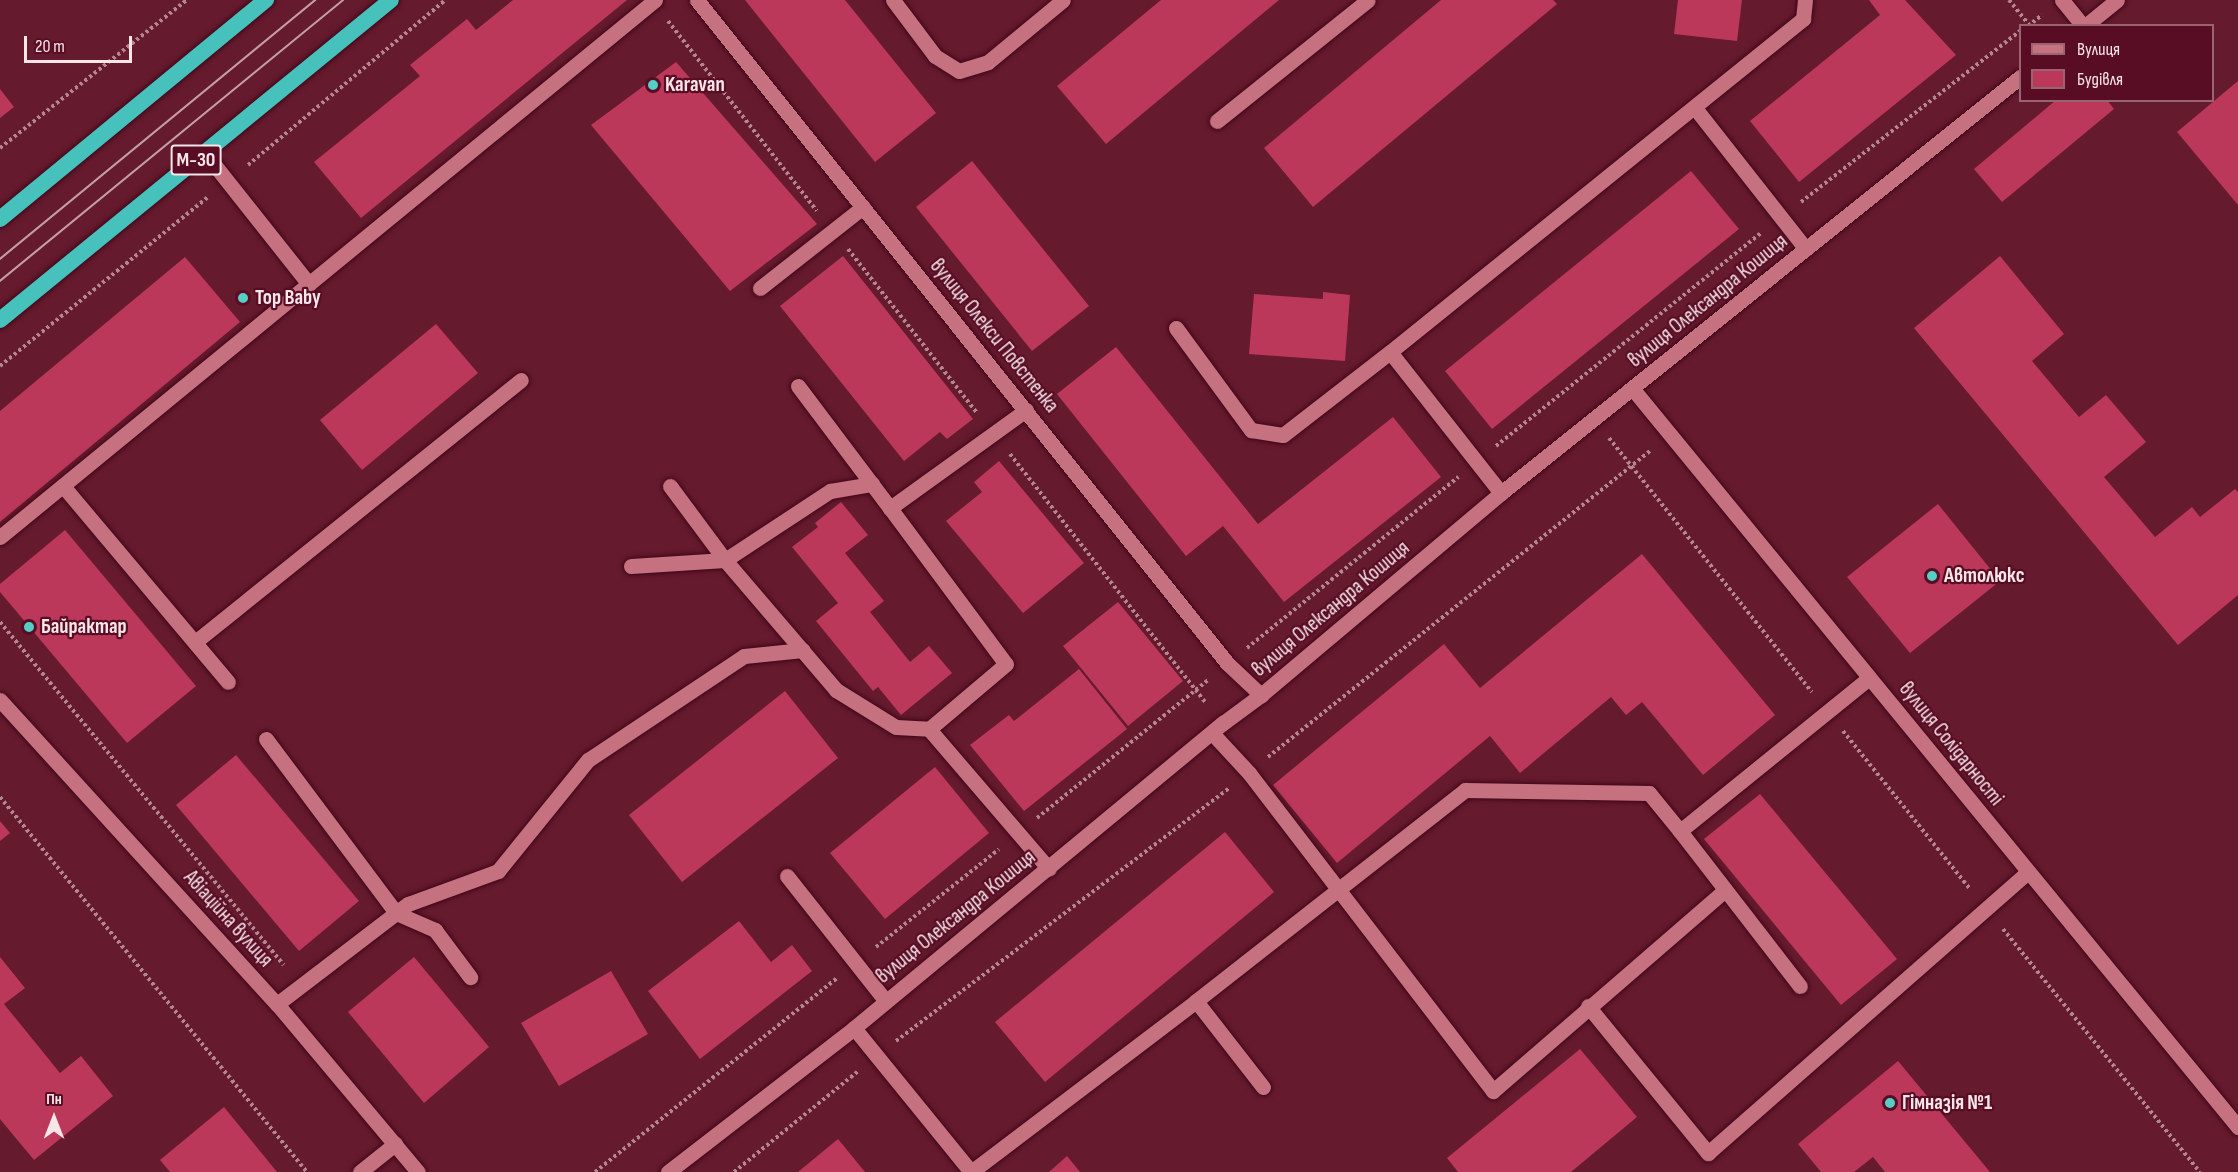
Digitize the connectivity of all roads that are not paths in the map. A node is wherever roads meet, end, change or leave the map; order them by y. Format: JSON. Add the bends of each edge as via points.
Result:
{"nodes":[{"id":1,"x":266,"y":0,"type":"edge"},
{"id":2,"x":392,"y":0,"type":"edge"},
{"id":3,"x":697,"y":0,"type":"edge"},
{"id":4,"x":893,"y":0,"type":"edge"},
{"id":5,"x":1063,"y":0,"type":"edge"},
{"id":6,"x":1368,"y":0,"type":"edge"},
{"id":7,"x":1805,"y":0,"type":"edge"},
{"id":8,"x":2062,"y":0,"type":"edge"},
{"id":9,"x":2117,"y":0,"type":"edge"},
{"id":10,"x":654,"y":1,"type":"edge"},
{"id":11,"x":2082,"y":24,"type":"edge"},
{"id":12,"x":2087,"y":24,"type":"edge"},
{"id":13,"x":2019,"y":78,"type":"edge"},
{"id":14,"x":1695,"y":108,"type":"junction"},
{"id":15,"x":1217,"y":121,"type":"dead end"},
{"id":16,"x":205,"y":153,"type":"junction"},
{"id":17,"x":863,"y":207,"type":"junction"},
{"id":18,"x":0,"y":219,"type":"edge"},
{"id":19,"x":1806,"y":249,"type":"junction"},
{"id":20,"x":309,"y":285,"type":"junction"},
{"id":21,"x":760,"y":288,"type":"dead end"},
{"id":22,"x":0,"y":320,"type":"edge"},
{"id":23,"x":1176,"y":328,"type":"dead end"},
{"id":24,"x":1390,"y":352,"type":"junction"},
{"id":25,"x":521,"y":380,"type":"dead end"},
{"id":26,"x":798,"y":386,"type":"dead end"},
{"id":27,"x":1632,"y":388,"type":"junction"},
{"id":28,"x":1026,"y":410,"type":"junction"},
{"id":29,"x":872,"y":484,"type":"junction"},
{"id":30,"x":63,"y":486,"type":"junction"},
{"id":31,"x":670,"y":486,"type":"dead end"},
{"id":32,"x":1501,"y":493,"type":"junction"},
{"id":33,"x":890,"y":508,"type":"junction"},
{"id":34,"x":0,"y":537,"type":"edge"},
{"id":35,"x":725,"y":560,"type":"junction"},
{"id":36,"x":631,"y":566,"type":"dead end"},
{"id":37,"x":195,"y":642,"type":"junction"},
{"id":38,"x":803,"y":650,"type":"junction"},
{"id":39,"x":1869,"y":678,"type":"junction"},
{"id":40,"x":228,"y":682,"type":"dead end"},
{"id":41,"x":1261,"y":695,"type":"junction"},
{"id":42,"x":0,"y":700,"type":"edge"},
{"id":43,"x":1218,"y":728,"type":"junction"},
{"id":44,"x":929,"y":729,"type":"junction"},
{"id":45,"x":266,"y":739,"type":"dead end"},
{"id":46,"x":1680,"y":831,"type":"junction"},
{"id":47,"x":1049,"y":869,"type":"junction"},
{"id":48,"x":2028,"y":872,"type":"junction"},
{"id":49,"x":787,"y":876,"type":"dead end"},
{"id":50,"x":1725,"y":890,"type":"junction"},
{"id":51,"x":1338,"y":891,"type":"junction"},
{"id":52,"x":396,"y":913,"type":"junction"},
{"id":53,"x":471,"y":977,"type":"dead end"},
{"id":54,"x":1800,"y":986,"type":"dead end"},
{"id":55,"x":885,"y":1000,"type":"junction"},
{"id":56,"x":1196,"y":1001,"type":"junction"},
{"id":57,"x":278,"y":1004,"type":"junction"},
{"id":58,"x":1588,"y":1006,"type":"junction"},
{"id":59,"x":854,"y":1028,"type":"junction"},
{"id":60,"x":1263,"y":1087,"type":"dead end"},
{"id":61,"x":2238,"y":1127,"type":"edge"},
{"id":62,"x":395,"y":1144,"type":"junction"},
{"id":63,"x":360,"y":1172,"type":"edge"},
{"id":64,"x":418,"y":1172,"type":"edge"},
{"id":65,"x":668,"y":1172,"type":"edge"}],
"edges":[{"from":1,"to":18,"type":"highway"},
{"from":2,"to":16,"type":"highway","number":"М-30"},
{"from":3,"to":17,"type":"street","name":"вулиця Олекси Повстенка"},
{"from":4,"to":5,"type":"street","via":[[935,56],[959,71],[988,62]]},
{"from":6,"to":15,"type":"street"},
{"from":7,"to":14,"type":"street","via":[[1803,19]]},
{"from":8,"to":11,"type":"street"},
{"from":9,"to":12,"type":"street"},
{"from":10,"to":20,"type":"street"},
{"from":13,"to":19,"type":"street","name":"вулиця Олександра Кошиця"},
{"from":14,"to":19,"type":"street"},
{"from":14,"to":24,"type":"street"},
{"from":16,"to":20,"type":"street"},
{"from":16,"to":22,"type":"highway","number":"М-30"},
{"from":17,"to":21,"type":"street"},
{"from":17,"to":28,"type":"street","name":"вулиця Олекси Повстенка"},
{"from":19,"to":27,"type":"street","name":"вулиця Олександра Кошиця"},
{"from":20,"to":30,"type":"street"},
{"from":23,"to":24,"type":"street","via":[[1251,430],[1283,435]]},
{"from":24,"to":32,"type":"street"},
{"from":25,"to":37,"type":"street"},
{"from":26,"to":29,"type":"street"},
{"from":27,"to":32,"type":"street","name":"вулиця Олександра Кошиця"},
{"from":27,"to":39,"type":"street","name":"вулиця Солідарності"},
{"from":28,"to":33,"type":"street"},
{"from":28,"to":41,"type":"street","name":"вулиця Олекси Повстенка","via":[[1227,663]]},
{"from":29,"to":33,"type":"street"},
{"from":29,"to":35,"type":"street","via":[[830,491]]},
{"from":30,"to":34,"type":"street"},
{"from":30,"to":37,"type":"street"},
{"from":31,"to":35,"type":"street"},
{"from":32,"to":41,"type":"street","name":"вулиця Олександра Кошиця"},
{"from":33,"to":44,"type":"street","via":[[1006,664]]},
{"from":35,"to":36,"type":"street"},
{"from":35,"to":38,"type":"street"},
{"from":37,"to":40,"type":"street"},
{"from":38,"to":44,"type":"street","via":[[836,690],[896,727]]},
{"from":38,"to":52,"type":"street","via":[[744,656],[588,760],[498,871],[408,904]]},
{"from":39,"to":46,"type":"street"},
{"from":39,"to":48,"type":"street","name":"вулиця Солідарності"},
{"from":41,"to":43,"type":"street","name":"вулиця Олександра Кошиця"},
{"from":42,"to":57,"type":"street","name":"Авіаційна вулиця"},
{"from":43,"to":47,"type":"street","name":"вулиця Олександра Кошиця"},
{"from":43,"to":51,"type":"street"},
{"from":44,"to":47,"type":"street"},
{"from":45,"to":52,"type":"street"},
{"from":46,"to":50,"type":"street"},
{"from":46,"to":51,"type":"street","via":[[1649,793],[1465,790]]},
{"from":47,"to":55,"type":"street","name":"вулиця Олександра Кошиця"},
{"from":48,"to":58,"type":"street","via":[[1708,1153]]},
{"from":48,"to":61,"type":"street","name":"вулиця Солідарності"},
{"from":49,"to":55,"type":"street"},
{"from":50,"to":54,"type":"street"},
{"from":50,"to":58,"type":"street"},
{"from":51,"to":56,"type":"street"},
{"from":51,"to":58,"type":"street","via":[[1493,1090]]},
{"from":52,"to":53,"type":"street","via":[[435,930]]},
{"from":52,"to":57,"type":"street"},
{"from":55,"to":59,"type":"street","name":"вулиця Олександра Кошиця"},
{"from":56,"to":59,"type":"street","via":[[972,1172]]},
{"from":56,"to":60,"type":"street"},
{"from":57,"to":62,"type":"street","name":"Авіаційна вулиця"},
{"from":59,"to":65,"type":"street","name":"вулиця Олександра Кошиця"},
{"from":62,"to":63,"type":"street"},
{"from":62,"to":64,"type":"street","name":"Авіаційна вулиця"}]}
